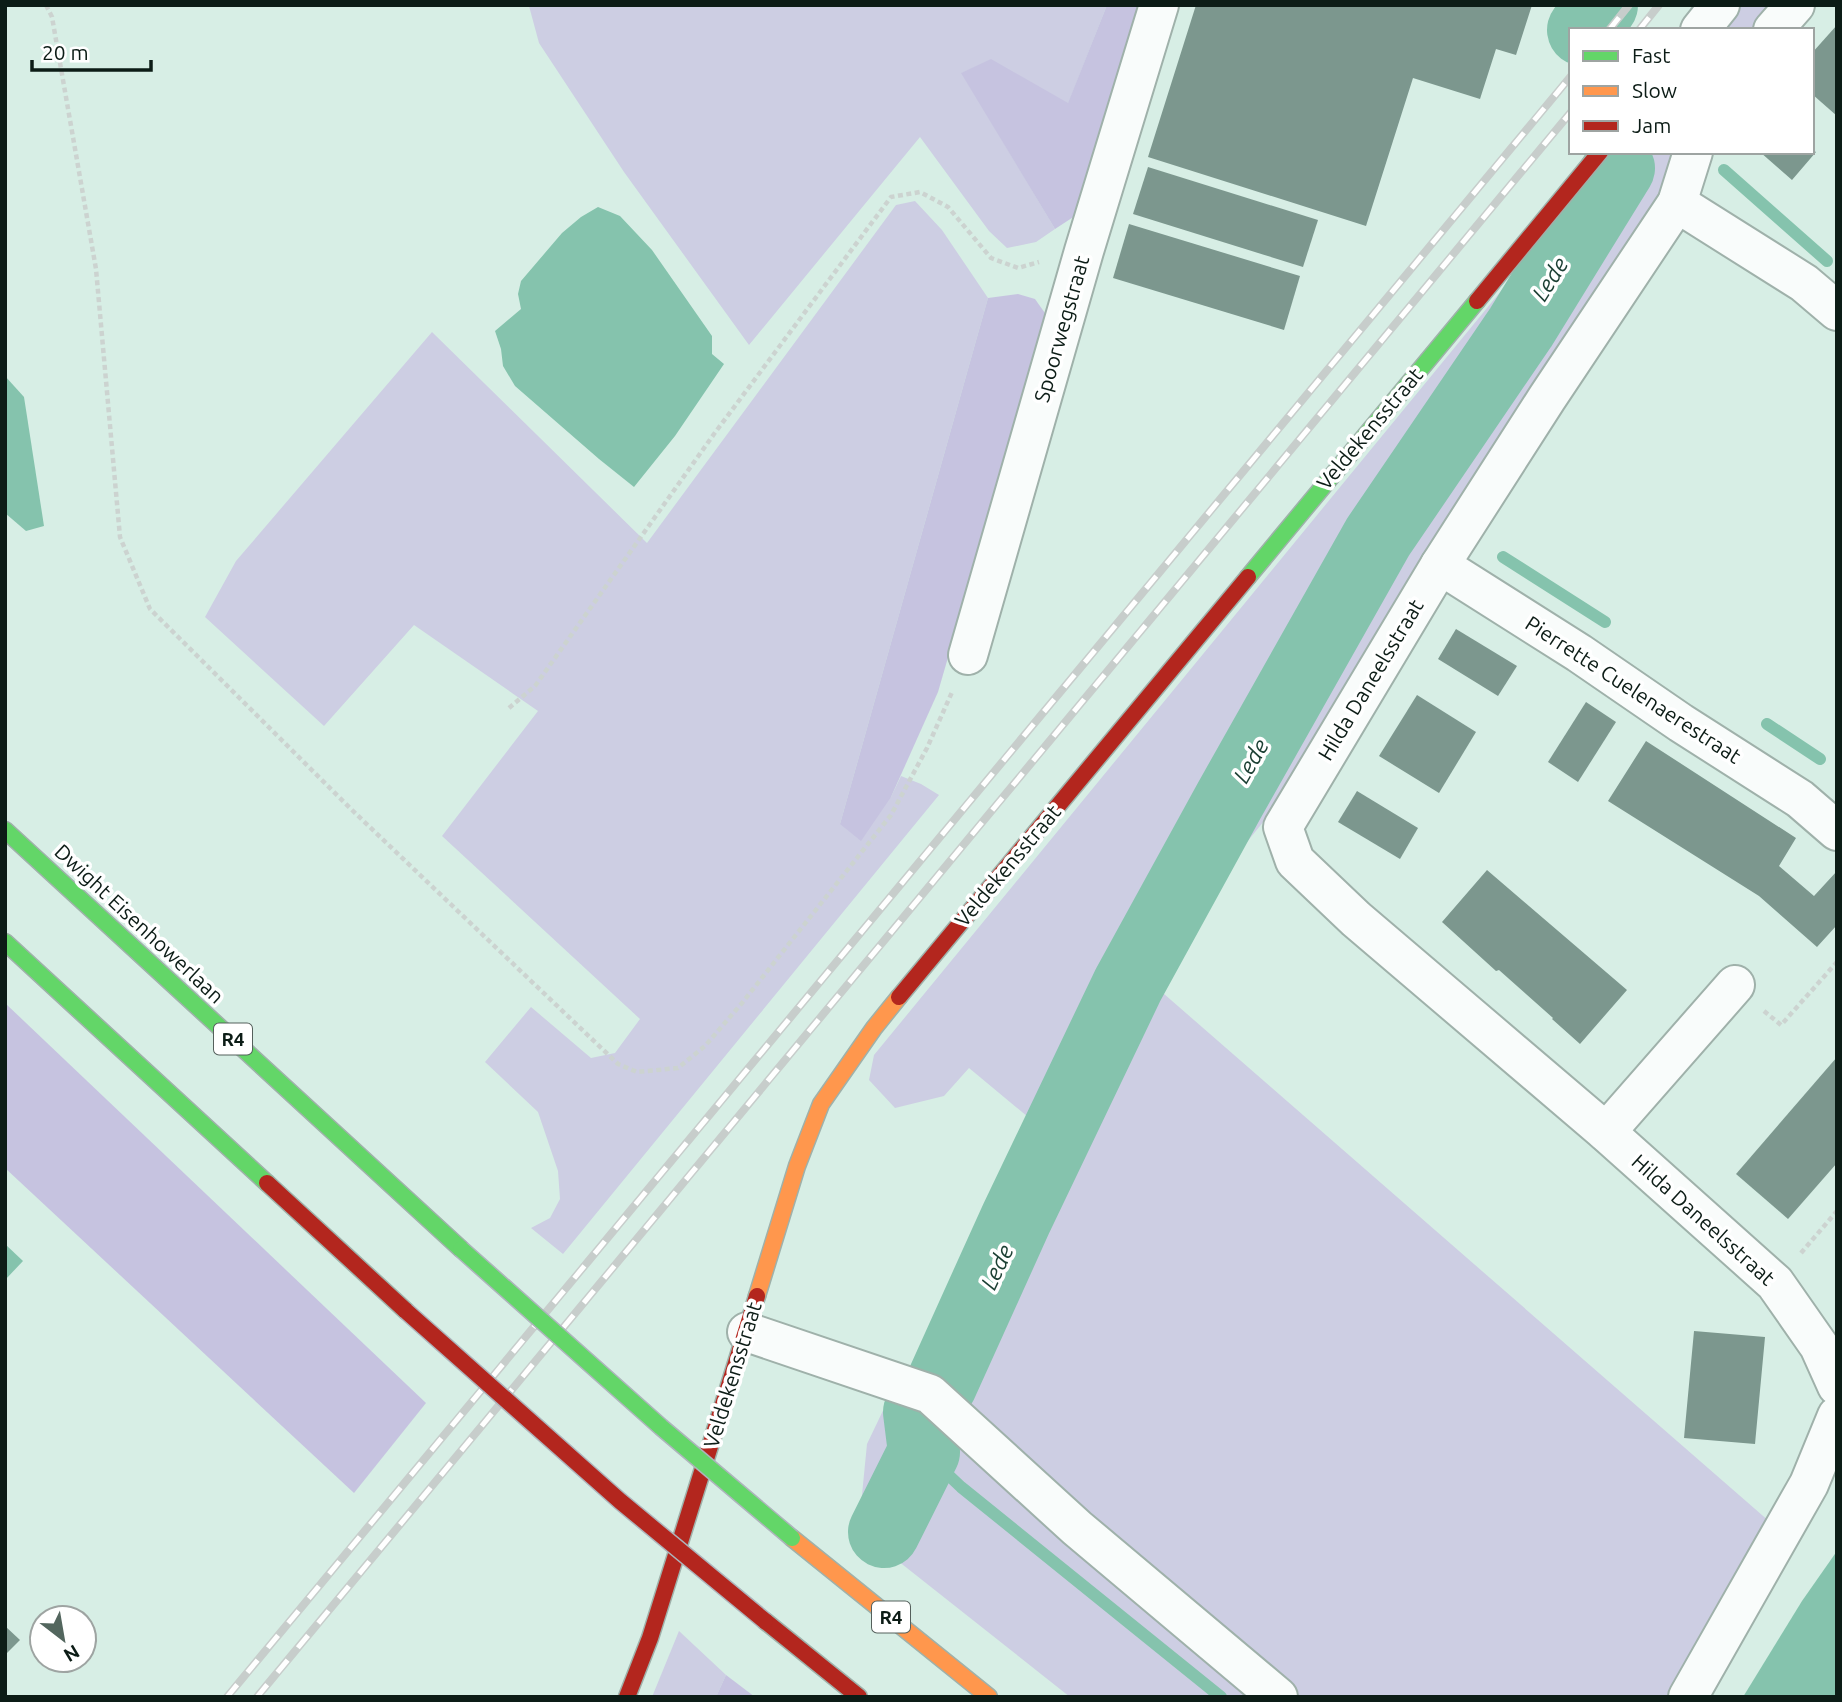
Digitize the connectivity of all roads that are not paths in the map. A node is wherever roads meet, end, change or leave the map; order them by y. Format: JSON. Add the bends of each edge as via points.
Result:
{"nodes":[{"id":1,"x":1159,"y":5,"type":"edge"},
{"id":2,"x":1720,"y":5,"type":"edge"},
{"id":3,"x":1795,"y":5,"type":"edge"},
{"id":4,"x":1702,"y":28,"type":"edge"},
{"id":5,"x":1775,"y":28,"type":"edge"},
{"id":6,"x":1598,"y":154,"type":"edge"},
{"id":7,"x":1692,"y":154,"type":"edge"},
{"id":8,"x":1677,"y":203,"type":"junction"},
{"id":9,"x":1837,"y":311,"type":"edge"},
{"id":10,"x":1440,"y":565,"type":"junction"},
{"id":11,"x":968,"y":655,"type":"road end"},
{"id":12,"x":1832,"y":819,"type":"edge"},
{"id":13,"x":5,"y":830,"type":"edge"},
{"id":14,"x":5,"y":942,"type":"edge"},
{"id":15,"x":1735,"y":985,"type":"road end"},
{"id":16,"x":1606,"y":1132,"type":"junction"},
{"id":17,"x":747,"y":1332,"type":"junction"},
{"id":18,"x":1837,"y":1386,"type":"edge"},
{"id":19,"x":1837,"y":1416,"type":"edge"},
{"id":20,"x":627,"y":1697,"type":"edge"},
{"id":21,"x":859,"y":1697,"type":"edge"},
{"id":22,"x":989,"y":1697,"type":"edge"},
{"id":23,"x":1278,"y":1697,"type":"edge"},
{"id":24,"x":1688,"y":1697,"type":"edge"}],
"edges":[{"from":1,"to":11,"type":"street","name":"Spoorwegstraat"},
{"from":2,"to":4,"type":"street"},
{"from":3,"to":5,"type":"street"},
{"from":6,"to":17,"type":"main road","name":"Veldekensstraat","via":[[873,1028],[821,1104],[797,1166]]},
{"from":7,"to":8,"type":"street","name":"Hilda Daneelsstraat"},
{"from":8,"to":9,"type":"street","via":[[1804,283]]},
{"from":8,"to":10,"type":"street","name":"Hilda Daneelsstraat"},
{"from":10,"to":12,"type":"street","name":"Pierrette Cuelenaerestraat"},
{"from":10,"to":16,"type":"street","name":"Hilda Daneelsstraat","via":[[1283,827],[1295,861],[1356,919]]},
{"from":13,"to":22,"type":"main road","name":"Dwight Eisenhowerlaan","number":"R4","bridge":true,"via":[[661,1427]]},
{"from":14,"to":21,"type":"main road","bridge":true,"via":[[620,1501]]},
{"from":15,"to":16,"type":"street"},
{"from":16,"to":18,"type":"street","name":"Hilda Daneelsstraat","via":[[1775,1283],[1819,1346]]},
{"from":17,"to":20,"type":"main road","name":"Veldekensstraat"},
{"from":17,"to":23,"type":"street","via":[[930,1394],[1077,1528]]},
{"from":19,"to":24,"type":"street","via":[[1809,1484]]}]}
